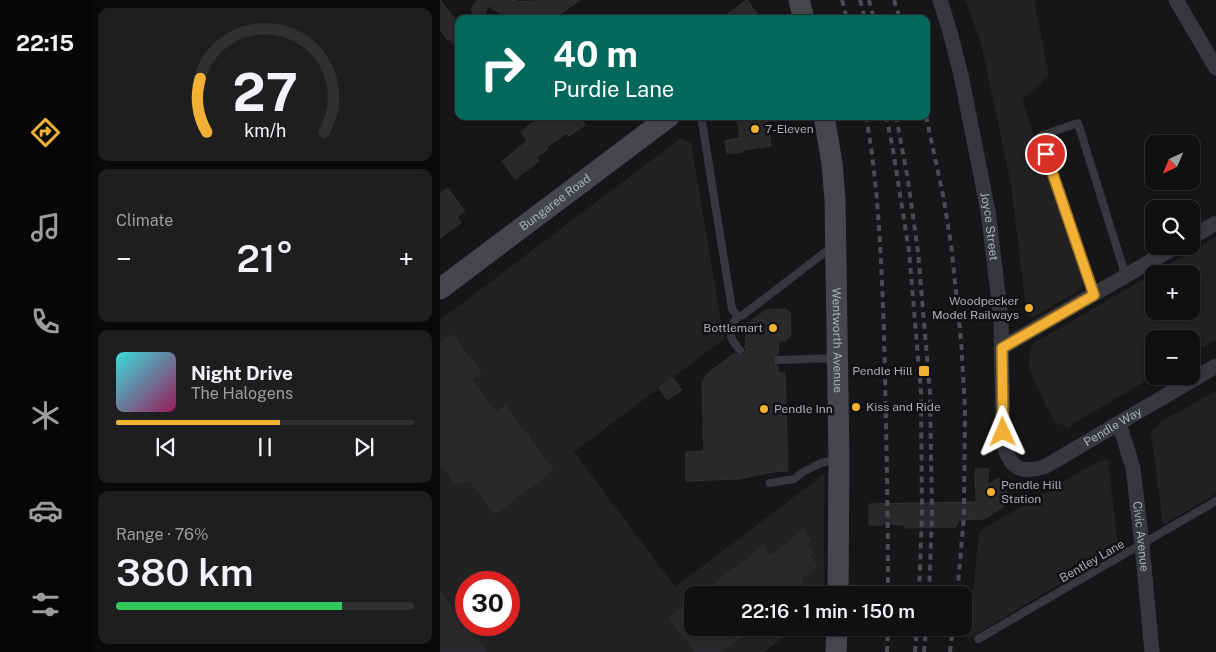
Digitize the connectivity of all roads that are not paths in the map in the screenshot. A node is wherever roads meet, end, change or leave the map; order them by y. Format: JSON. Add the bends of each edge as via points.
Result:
{"nodes":[{"id":1,"x":940,"y":0,"type":"edge"},
{"id":2,"x":1176,"y":0,"type":"edge"},
{"id":3,"x":1216,"y":68,"type":"edge"},
{"id":4,"x":665,"y":120,"type":"edge"},
{"id":5,"x":702,"y":120,"type":"edge"},
{"id":6,"x":825,"y":120,"type":"edge"},
{"id":7,"x":1216,"y":223,"type":"edge"},
{"id":8,"x":1200,"y":233,"type":"edge"},
{"id":9,"x":836,"y":244,"type":"junction"},
{"id":10,"x":1162,"y":255,"type":"edge"},
{"id":11,"x":1126,"y":277,"type":"junction"},
{"id":12,"x":440,"y":289,"type":"edge"},
{"id":13,"x":1094,"y":295,"type":"junction"},
{"id":14,"x":738,"y":316,"type":"junction"},
{"id":15,"x":1002,"y":348,"type":"junction"},
{"id":16,"x":740,"y":350,"type":"dead end"},
{"id":17,"x":837,"y":358,"type":"junction"},
{"id":18,"x":778,"y":360,"type":"dead end"},
{"id":19,"x":1216,"y":366,"type":"edge"},
{"id":20,"x":1119,"y":423,"type":"junction"},
{"id":21,"x":839,"y":459,"type":"junction"},
{"id":22,"x":1009,"y":459,"type":"joint"},
{"id":23,"x":770,"y":483,"type":"dead end"},
{"id":24,"x":1216,"y":502,"type":"edge"},
{"id":25,"x":1142,"y":545,"type":"junction"},
{"id":26,"x":838,"y":586,"type":"edge"},
{"id":27,"x":837,"y":636,"type":"edge"},
{"id":28,"x":978,"y":639,"type":"dead end"},
{"id":29,"x":836,"y":652,"type":"edge"},
{"id":30,"x":1152,"y":652,"type":"edge"}],
"edges":[{"from":1,"to":15,"type":"street","name":"Joyce Street","via":[[961,75],[988,211]]},
{"from":2,"to":3,"type":"street"},
{"from":4,"to":12,"type":"main road","name":"Bungaree Road"},
{"from":5,"to":14,"type":"lane","via":[[732,310]]},
{"from":6,"to":9,"type":"main road","name":"Wentworth Avenue","via":[[832,163]]},
{"from":7,"to":8,"type":"street"},
{"from":9,"to":14,"type":"lane"},
{"from":9,"to":17,"type":"main road","name":"Wentworth Avenue"},
{"from":10,"to":11,"type":"street"},
{"from":11,"to":13,"type":"street"},
{"from":11,"to":13,"type":"lane","via":[[1078,123],[1040,136]]},
{"from":13,"to":15,"type":"street"},
{"from":14,"to":16,"type":"lane","via":[[731,325],[731,334],[733,343]]},
{"from":15,"to":22,"type":"street","name":"Joyce Street","via":[[1003,443]]},
{"from":17,"to":18,"type":"lane"},
{"from":17,"to":21,"type":"main road","name":"Wentworth Avenue"},
{"from":19,"to":20,"type":"street","name":"Pendle Way"},
{"from":20,"to":22,"type":"street","name":"Pendle Way","via":[[1046,466],[1022,469]]},
{"from":20,"to":25,"type":"street","name":"Civic Avenue","via":[[1133,468]]},
{"from":21,"to":23,"type":"lane","via":[[821,463],[794,479]]},
{"from":21,"to":26,"type":"main road","name":"Wentworth Avenue"},
{"from":24,"to":25,"type":"lane","name":"Bentley Lane"},
{"from":25,"to":28,"type":"lane","name":"Bentley Lane"},
{"from":25,"to":30,"type":"street","name":"Civic Avenue"},
{"from":27,"to":29,"type":"main road"}]}
